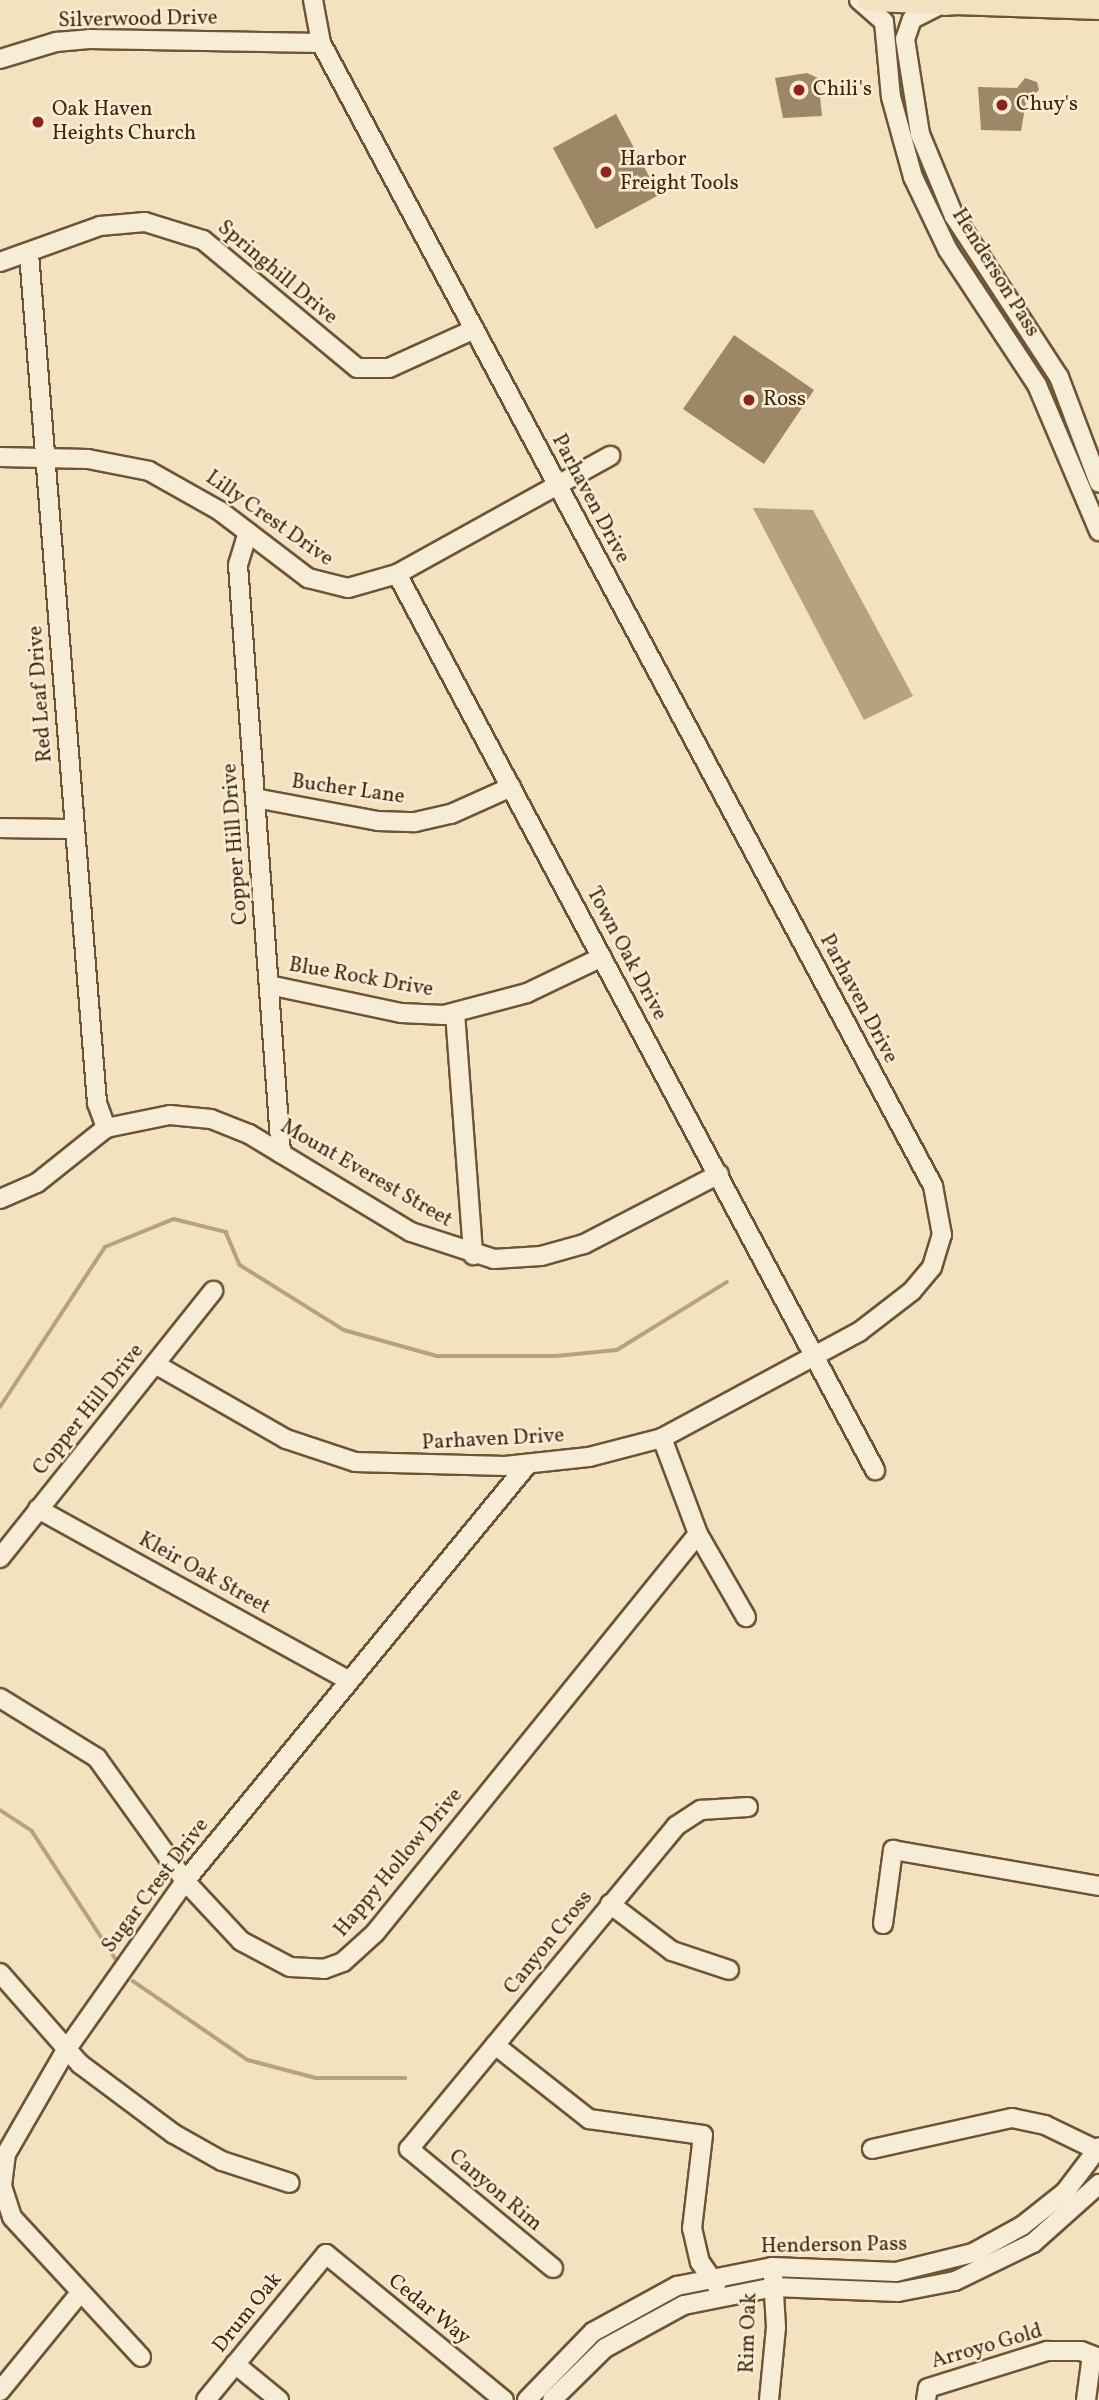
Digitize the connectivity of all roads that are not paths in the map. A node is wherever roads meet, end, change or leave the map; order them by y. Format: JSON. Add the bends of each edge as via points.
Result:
{"nodes":[{"id":1,"x":313,"y":0,"type":"edge"},
{"id":2,"x":859,"y":0,"type":"edge"},
{"id":3,"x":868,"y":0,"type":"edge"},
{"id":4,"x":984,"y":0,"type":"edge"},
{"id":5,"x":894,"y":1,"type":"edge"},
{"id":6,"x":944,"y":3,"type":"junction"},
{"id":7,"x":1099,"y":8,"type":"edge"},
{"id":8,"x":321,"y":43,"type":"junction"},
{"id":9,"x":0,"y":59,"type":"edge"},
{"id":10,"x":954,"y":216,"type":"junction"},
{"id":11,"x":936,"y":225,"type":"junction"},
{"id":12,"x":29,"y":254,"type":"junction"},
{"id":13,"x":0,"y":262,"type":"edge"},
{"id":14,"x":475,"y":329,"type":"junction"},
{"id":15,"x":610,"y":456,"type":"dead end"},
{"id":16,"x":0,"y":457,"type":"edge"},
{"id":17,"x":46,"y":457,"type":"junction"},
{"id":18,"x":1099,"y":483,"type":"edge"},
{"id":19,"x":556,"y":484,"type":"junction"},
{"id":20,"x":1099,"y":531,"type":"edge"},
{"id":21,"x":248,"y":532,"type":"junction"},
{"id":22,"x":397,"y":574,"type":"junction"},
{"id":23,"x":511,"y":787,"type":"junction"},
{"id":24,"x":255,"y":799,"type":"junction"},
{"id":25,"x":0,"y":828,"type":"edge"},
{"id":26,"x":75,"y":829,"type":"junction"},
{"id":27,"x":602,"y":957,"type":"junction"},
{"id":28,"x":270,"y":985,"type":"junction"},
{"id":29,"x":455,"y":1013,"type":"junction"},
{"id":30,"x":106,"y":1128,"type":"junction"},
{"id":31,"x":281,"y":1153,"type":"junction"},
{"id":32,"x":719,"y":1174,"type":"junction"},
{"id":33,"x":0,"y":1199,"type":"edge"},
{"id":34,"x":473,"y":1255,"type":"junction"},
{"id":35,"x":213,"y":1291,"type":"dead end"},
{"id":36,"x":817,"y":1355,"type":"junction"},
{"id":37,"x":155,"y":1364,"type":"junction"},
{"id":38,"x":662,"y":1438,"type":"junction"},
{"id":39,"x":528,"y":1464,"type":"junction"},
{"id":40,"x":875,"y":1470,"type":"dead end"},
{"id":41,"x":38,"y":1509,"type":"junction"},
{"id":42,"x":698,"y":1534,"type":"junction"},
{"id":43,"x":0,"y":1558,"type":"edge"},
{"id":44,"x":746,"y":1617,"type":"dead end"},
{"id":45,"x":348,"y":1680,"type":"junction"},
{"id":46,"x":0,"y":1698,"type":"edge"},
{"id":47,"x":748,"y":1807,"type":"dead end"},
{"id":48,"x":184,"y":1881,"type":"junction"},
{"id":49,"x":1099,"y":1886,"type":"edge"},
{"id":50,"x":610,"y":1904,"type":"junction"},
{"id":51,"x":883,"y":1924,"type":"dead end"},
{"id":52,"x":729,"y":1970,"type":"dead end"},
{"id":53,"x":0,"y":1973,"type":"edge"},
{"id":54,"x":495,"y":2045,"type":"junction"},
{"id":55,"x":66,"y":2050,"type":"junction"},
{"id":56,"x":409,"y":2149,"type":"joint"},
{"id":57,"x":872,"y":2149,"type":"dead end"},
{"id":58,"x":1098,"y":2149,"type":"edge"},
{"id":59,"x":290,"y":2183,"type":"dead end"},
{"id":60,"x":1099,"y":2184,"type":"edge"},
{"id":61,"x":326,"y":2254,"type":"joint"},
{"id":62,"x":772,"y":2267,"type":"junction"},
{"id":63,"x":552,"y":2268,"type":"dead end"},
{"id":64,"x":709,"y":2277,"type":"junction"},
{"id":65,"x":774,"y":2287,"type":"junction"},
{"id":66,"x":80,"y":2293,"type":"junction"},
{"id":67,"x":724,"y":2295,"type":"junction"},
{"id":68,"x":142,"y":2357,"type":"dead end"},
{"id":69,"x":1095,"y":2357,"type":"edge"},
{"id":70,"x":235,"y":2364,"type":"junction"},
{"id":71,"x":0,"y":2391,"type":"edge"},
{"id":72,"x":927,"y":2394,"type":"edge"},
{"id":73,"x":206,"y":2400,"type":"edge"},
{"id":74,"x":279,"y":2400,"type":"edge"},
{"id":75,"x":504,"y":2400,"type":"edge"},
{"id":76,"x":527,"y":2400,"type":"edge"},
{"id":77,"x":552,"y":2400,"type":"edge"},
{"id":78,"x":769,"y":2400,"type":"edge"},
{"id":79,"x":1086,"y":2400,"type":"edge"}],
"edges":[{"from":1,"to":8,"type":"street","name":"Parhaven Drive"},
{"from":2,"to":11,"type":"street","name":"Henderson Pass","via":[[884,22],[900,134]]},
{"from":3,"to":5,"type":"main road"},
{"from":4,"to":6,"type":"highway"},
{"from":5,"to":6,"type":"main road"},
{"from":6,"to":7,"type":"main road"},
{"from":6,"to":10,"type":"street","name":"Henderson Pass","via":[[912,19],[905,39],[920,134]]},
{"from":8,"to":9,"type":"street","name":"Silverwood Drive","via":[[89,39],[56,42]]},
{"from":8,"to":14,"type":"street","name":"Parhaven Drive"},
{"from":10,"to":11,"type":"street"},
{"from":10,"to":18,"type":"street","name":"Henderson Pass","via":[[1043,346]]},
{"from":11,"to":20,"type":"street","name":"Henderson Pass","via":[[1031,373]]},
{"from":12,"to":13,"type":"street","name":"Springhill Drive"},
{"from":12,"to":14,"type":"street","name":"Springhill Drive","via":[[114,223],[175,228],[227,257],[357,368],[389,368]]},
{"from":12,"to":17,"type":"street","name":"Red Leaf Drive"},
{"from":14,"to":19,"type":"street","name":"Parhaven Drive"},
{"from":15,"to":19,"type":"street","name":"Lilly Crest Drive"},
{"from":16,"to":17,"type":"street","name":"Lilly Crest Drive"},
{"from":17,"to":21,"type":"street","name":"Lilly Crest Drive","via":[[114,462],[149,471],[195,494]]},
{"from":17,"to":26,"type":"street","name":"Red Leaf Drive"},
{"from":19,"to":22,"type":"street","name":"Lilly Crest Drive"},
{"from":19,"to":36,"type":"street","name":"Parhaven Drive","via":[[939,1202],[942,1235],[932,1267],[887,1311]]},
{"from":21,"to":22,"type":"street","name":"Lilly Crest Drive","via":[[327,586],[348,588]]},
{"from":21,"to":24,"type":"street","name":"Copper Hill Drive","via":[[238,565]]},
{"from":22,"to":23,"type":"street","name":"Town Oak Drive"},
{"from":23,"to":24,"type":"street","name":"Bucher Lane","via":[[451,814],[415,822],[378,821]]},
{"from":23,"to":27,"type":"street","name":"Town Oak Drive"},
{"from":24,"to":28,"type":"street","name":"Copper Hill Drive"},
{"from":25,"to":26,"type":"street"},
{"from":26,"to":30,"type":"street","name":"Red Leaf Drive","via":[[97,1103]]},
{"from":27,"to":29,"type":"street","name":"Blue Rock Drive","via":[[527,993]]},
{"from":27,"to":32,"type":"street","name":"Town Oak Drive"},
{"from":28,"to":29,"type":"street","name":"Blue Rock Drive","via":[[401,1013]]},
{"from":28,"to":31,"type":"street","name":"Copper Hill Drive"},
{"from":29,"to":34,"type":"street"},
{"from":30,"to":31,"type":"street","name":"Mount Everest Street","via":[[156,1117],[198,1116],[249,1134]]},
{"from":30,"to":33,"type":"street","name":"Mount Everest Street","via":[[37,1183]]},
{"from":31,"to":34,"type":"street","name":"Mount Everest Street","via":[[411,1231]]},
{"from":32,"to":34,"type":"street","name":"Mount Everest Street","via":[[584,1244],[541,1256]]},
{"from":32,"to":36,"type":"street","name":"Town Oak Drive"},
{"from":35,"to":37,"type":"street","name":"Copper Hill Drive"},
{"from":36,"to":38,"type":"street","name":"Parhaven Drive"},
{"from":36,"to":40,"type":"street","name":"Town Oak Drive"},
{"from":37,"to":39,"type":"street","name":"Parhaven Drive","via":[[286,1439],[330,1456],[380,1466]]},
{"from":37,"to":41,"type":"street","name":"Copper Hill Drive"},
{"from":38,"to":39,"type":"street","name":"Parhaven Drive","via":[[621,1451]]},
{"from":38,"to":42,"type":"street"},
{"from":39,"to":45,"type":"street","name":"Sugar Crest Drive"},
{"from":41,"to":43,"type":"street","name":"Copper Hill Drive"},
{"from":41,"to":45,"type":"street","name":"Kleir Oak Street"},
{"from":42,"to":44,"type":"street"},
{"from":42,"to":48,"type":"street","name":"Happy Hollow Drive","via":[[375,1933],[343,1962],[310,1970],[257,1951],[241,1941]]},
{"from":45,"to":48,"type":"street","name":"Sugar Crest Drive"},
{"from":46,"to":48,"type":"street","name":"Happy Hollow Drive","via":[[97,1758]]},
{"from":47,"to":50,"type":"street","name":"Canyon Cross","via":[[701,1810],[683,1819]]},
{"from":48,"to":55,"type":"street","name":"Sugar Crest Drive"},
{"from":49,"to":51,"type":"street","via":[[893,1850]]},
{"from":50,"to":52,"type":"street","via":[[673,1951]]},
{"from":50,"to":54,"type":"street","name":"Canyon Cross"},
{"from":53,"to":55,"type":"street"},
{"from":54,"to":56,"type":"street","name":"Canyon Cross"},
{"from":54,"to":64,"type":"street","via":[[589,2119],[703,2135],[692,2228]]},
{"from":55,"to":59,"type":"street","via":[[197,2149]]},
{"from":55,"to":66,"type":"street","name":"Sugar Crest Drive","via":[[9,2147],[2,2186],[21,2231]]},
{"from":56,"to":63,"type":"street","name":"Canyon Rim"},
{"from":57,"to":58,"type":"street","via":[[1012,2118],[1045,2124]]},
{"from":58,"to":62,"type":"street","name":"Henderson Pass","via":[[1065,2192],[1022,2226],[973,2253],[896,2272]]},
{"from":60,"to":65,"type":"street","name":"Henderson Pass","via":[[1033,2243],[955,2281],[888,2292]]},
{"from":61,"to":70,"type":"street","name":"Drum Oak"},
{"from":61,"to":75,"type":"street","name":"Cedar Way"},
{"from":62,"to":64,"type":"street","name":"Henderson Pass"},
{"from":62,"to":65,"type":"street","name":"Rim Oak"},
{"from":64,"to":67,"type":"street"},
{"from":64,"to":76,"type":"street","name":"Henderson Pass","via":[[677,2286],[612,2320],[567,2354]]},
{"from":65,"to":67,"type":"street","name":"Henderson Pass"},
{"from":65,"to":78,"type":"street","name":"Rim Oak","via":[[775,2351]]},
{"from":66,"to":68,"type":"street","name":"Sugar Crest Drive"},
{"from":66,"to":71,"type":"street"},
{"from":67,"to":77,"type":"street","name":"Henderson Pass","via":[[684,2305],[632,2331],[581,2369]]},
{"from":69,"to":72,"type":"street","name":"Arroyo Gold","via":[[1047,2351]]},
{"from":69,"to":79,"type":"street"},
{"from":70,"to":73,"type":"street","name":"Drum Oak"},
{"from":70,"to":74,"type":"street"}]}
